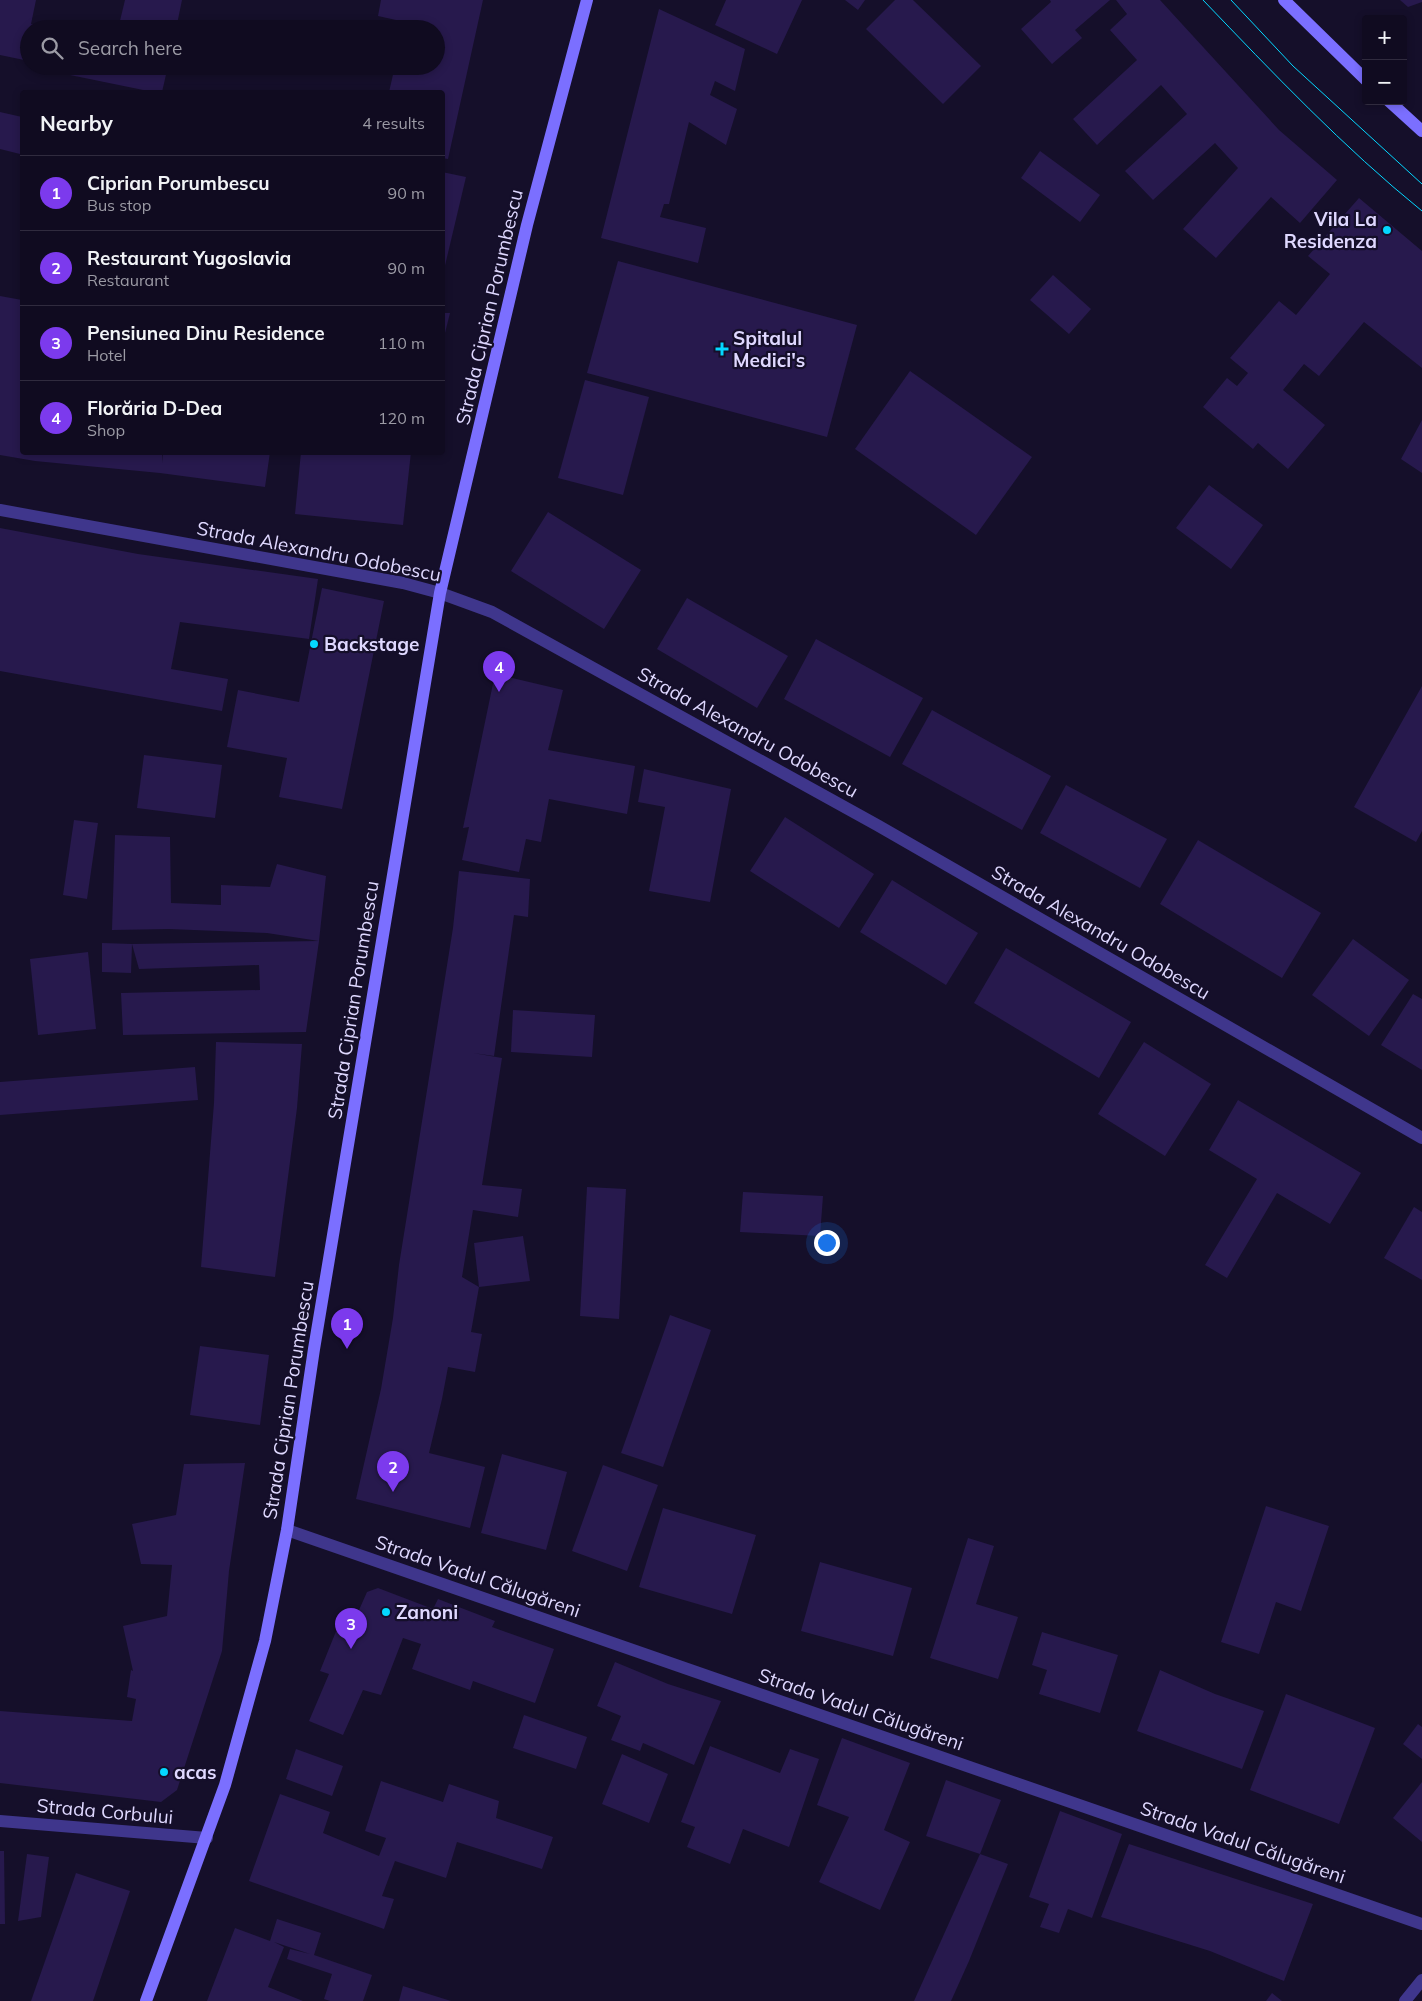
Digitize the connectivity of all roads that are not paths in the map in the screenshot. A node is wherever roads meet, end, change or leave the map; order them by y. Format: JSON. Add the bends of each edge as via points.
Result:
{"nodes":[{"id":1,"x":587,"y":0,"type":"edge"},
{"id":2,"x":1284,"y":0,"type":"edge"},
{"id":3,"x":1362,"y":76,"type":"edge"},
{"id":4,"x":1393,"y":105,"type":"edge"},
{"id":5,"x":1422,"y":131,"type":"edge"},
{"id":6,"x":0,"y":510,"type":"edge"},
{"id":7,"x":440,"y":593,"type":"junction"},
{"id":8,"x":1422,"y":1138,"type":"edge"},
{"id":9,"x":287,"y":1530,"type":"junction"},
{"id":10,"x":0,"y":1821,"type":"edge"},
{"id":11,"x":207,"y":1838,"type":"junction"},
{"id":12,"x":1422,"y":1924,"type":"edge"},
{"id":13,"x":1422,"y":1980,"type":"edge"},
{"id":14,"x":146,"y":2001,"type":"edge"},
{"id":15,"x":1405,"y":2001,"type":"edge"}],
"edges":[{"from":1,"to":7,"type":"street","name":"Strada Ciprian Porumbescu","via":[[527,225]]},
{"from":2,"to":3,"type":"street"},
{"from":4,"to":5,"type":"street"},
{"from":6,"to":7,"type":"street","name":"Strada Alexandru Odobescu","via":[[403,583]]},
{"from":7,"to":8,"type":"street","name":"Strada Alexandru Odobescu","via":[[492,612],[868,820]]},
{"from":7,"to":9,"type":"street","name":"Strada Ciprian Porumbescu","via":[[314,1349]]},
{"from":9,"to":11,"type":"street","name":"Strada Ciprian Porumbescu","via":[[265,1641]]},
{"from":9,"to":12,"type":"street","name":"Strada Vadul Călugăreni"},
{"from":10,"to":11,"type":"street","name":"Strada Corbului"},
{"from":11,"to":14,"type":"street","name":"Strada Ciprian Porumbescu"},
{"from":13,"to":15,"type":"street"}]}
